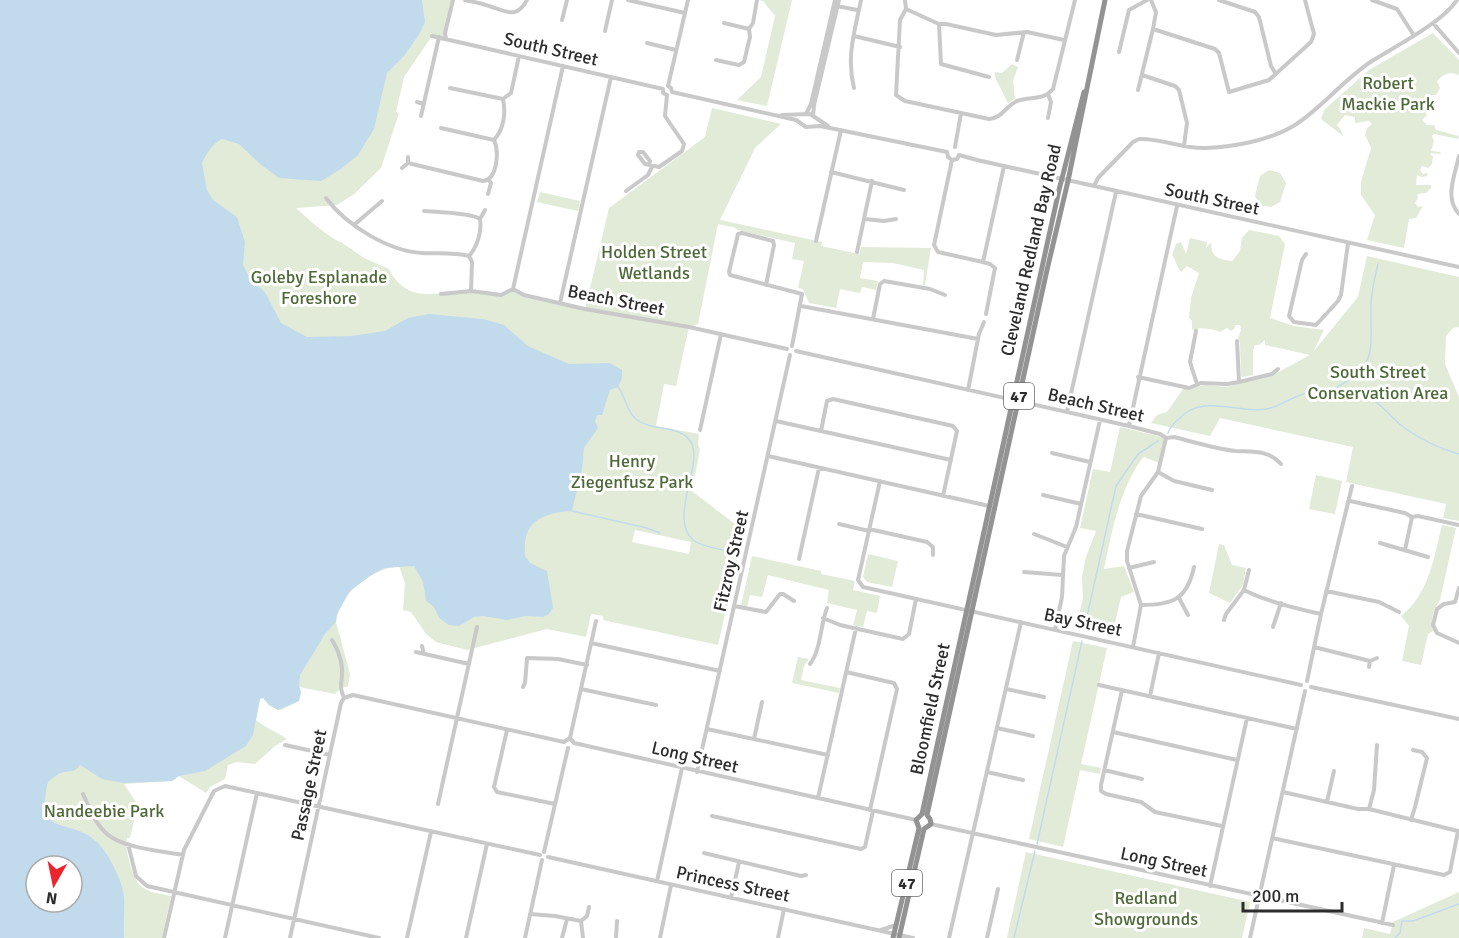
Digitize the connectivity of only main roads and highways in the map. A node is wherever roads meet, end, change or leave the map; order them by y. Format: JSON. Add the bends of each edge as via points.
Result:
{"nodes":[{"id":1,"x":1105,"y":0,"type":"edge"},
{"id":2,"x":1090,"y":73,"type":"junction"},
{"id":3,"x":1015,"y":401,"type":"junction"},
{"id":4,"x":969,"y":611,"type":"junction"},
{"id":5,"x":925,"y":815,"type":"junction"},
{"id":6,"x":922,"y":828,"type":"junction"},
{"id":7,"x":897,"y":936,"type":"edge"}],
"edges":[{"from":1,"to":2,"type":"highway","name":"Cleveland Redland Bay Road","number":"47"},
{"from":2,"to":3,"type":"highway","name":"Cleveland Redland Bay Road","number":"47"},
{"from":2,"to":3,"type":"highway","name":"Cleveland Redland Bay Road","number":"47","via":[[1061,179]]},
{"from":3,"to":4,"type":"highway","name":"Cleveland Redland Bay Road","number":"47"},
{"from":3,"to":4,"type":"highway","name":"Cleveland Redland Bay Road","number":"47"},
{"from":4,"to":5,"type":"highway","name":"Bloomfield Street","number":"47"},
{"from":5,"to":6,"type":"highway","via":[[916,820]]},
{"from":5,"to":6,"type":"highway","via":[[931,824]]},
{"from":6,"to":7,"type":"highway","number":"47"},
{"from":6,"to":7,"type":"highway","number":"47","via":[[896,925]]}]}
